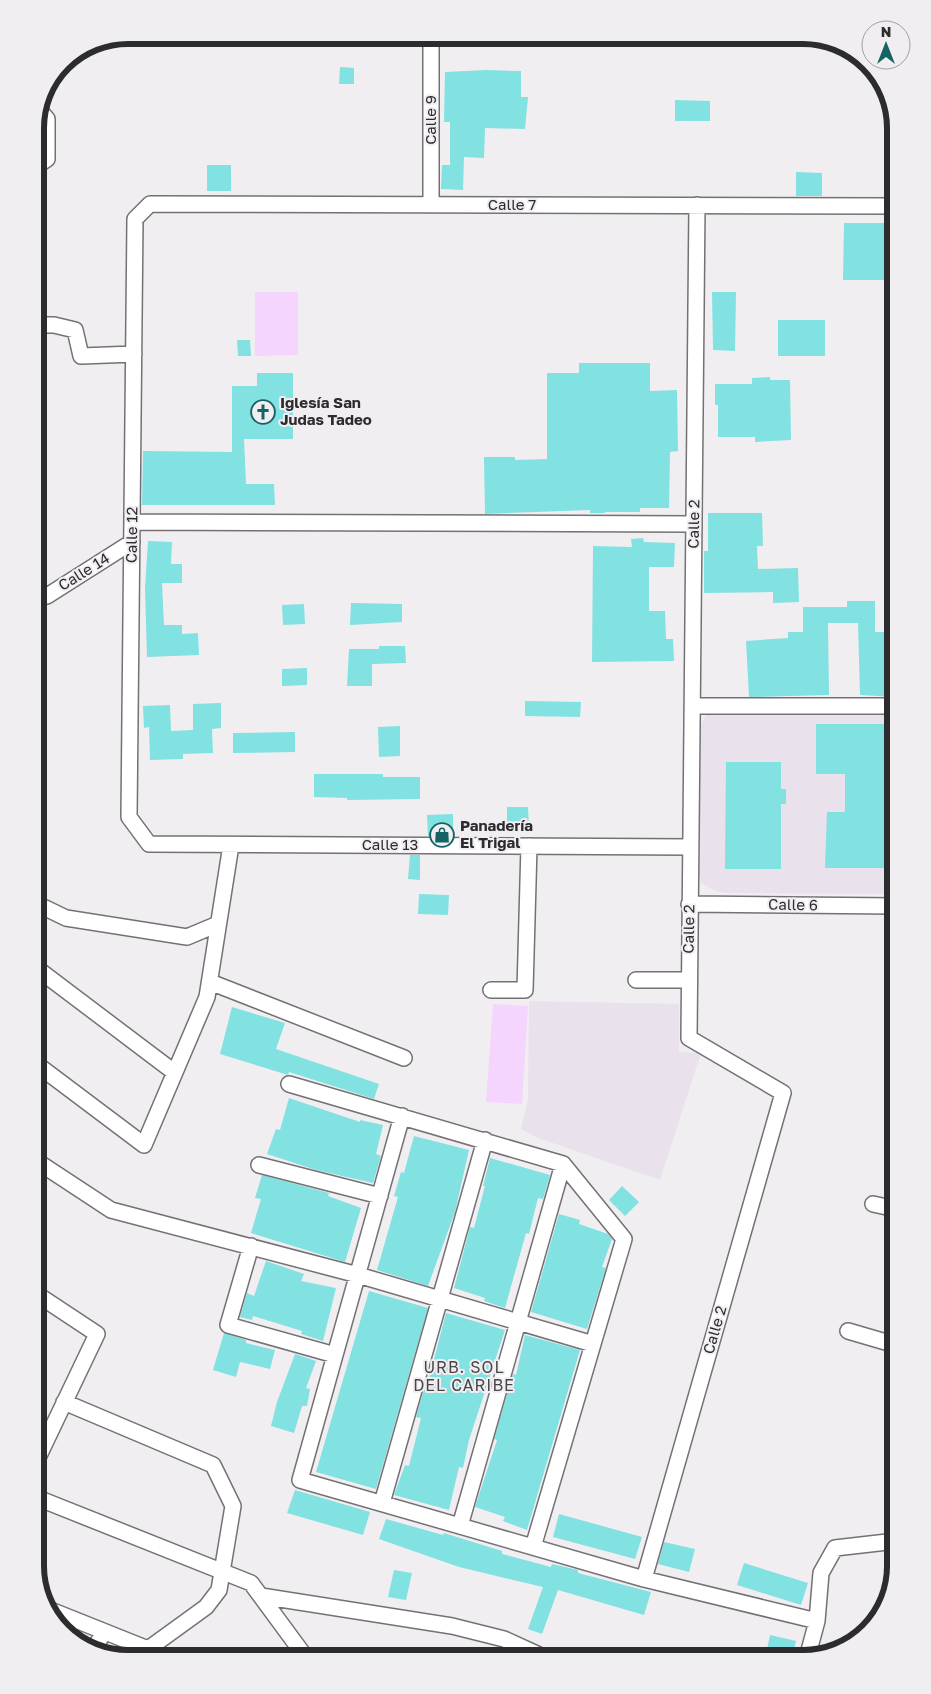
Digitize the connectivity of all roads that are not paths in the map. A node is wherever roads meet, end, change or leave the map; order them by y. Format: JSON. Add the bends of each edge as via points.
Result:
{"nodes":[{"id":1,"x":430,"y":44,"type":"edge"},
{"id":2,"x":44,"y":121,"type":"edge"},
{"id":3,"x":44,"y":161,"type":"edge"},
{"id":4,"x":430,"y":205,"type":"junction"},
{"id":5,"x":697,"y":205,"type":"junction"},
{"id":6,"x":887,"y":206,"type":"edge"},
{"id":7,"x":135,"y":219,"type":"joint"},
{"id":8,"x":44,"y":325,"type":"edge"},
{"id":9,"x":134,"y":354,"type":"junction"},
{"id":10,"x":132,"y":522,"type":"junction"},
{"id":11,"x":694,"y":524,"type":"junction"},
{"id":12,"x":132,"y":542,"type":"junction"},
{"id":13,"x":44,"y":596,"type":"edge"},
{"id":14,"x":692,"y":706,"type":"junction"},
{"id":15,"x":887,"y":706,"type":"edge"},
{"id":16,"x":149,"y":844,"type":"joint"},
{"id":17,"x":231,"y":845,"type":"junction"},
{"id":18,"x":529,"y":846,"type":"junction"},
{"id":19,"x":690,"y":847,"type":"junction"},
{"id":20,"x":689,"y":904,"type":"junction"},
{"id":21,"x":887,"y":906,"type":"edge"},
{"id":22,"x":44,"y":907,"type":"edge"},
{"id":23,"x":218,"y":924,"type":"junction"},
{"id":24,"x":44,"y":973,"type":"edge"},
{"id":25,"x":636,"y":980,"type":"dead end"},
{"id":26,"x":689,"y":980,"type":"junction"},
{"id":27,"x":210,"y":982,"type":"junction"},
{"id":28,"x":491,"y":990,"type":"dead end"},
{"id":29,"x":404,"y":1058,"type":"dead end"},
{"id":30,"x":44,"y":1070,"type":"edge"},
{"id":31,"x":174,"y":1072,"type":"junction"},
{"id":32,"x":289,"y":1084,"type":"dead end"},
{"id":33,"x":402,"y":1116,"type":"junction"},
{"id":34,"x":485,"y":1140,"type":"junction"},
{"id":35,"x":563,"y":1164,"type":"junction"},
{"id":36,"x":259,"y":1165,"type":"dead end"},
{"id":37,"x":44,"y":1166,"type":"edge"},
{"id":38,"x":380,"y":1196,"type":"junction"},
{"id":39,"x":873,"y":1204,"type":"dead end"},
{"id":40,"x":887,"y":1207,"type":"edge"},
{"id":41,"x":251,"y":1246,"type":"junction"},
{"id":42,"x":358,"y":1275,"type":"junction"},
{"id":43,"x":44,"y":1299,"type":"edge"},
{"id":44,"x":440,"y":1300,"type":"junction"},
{"id":45,"x":518,"y":1323,"type":"junction"},
{"id":46,"x":848,"y":1331,"type":"dead end"},
{"id":47,"x":887,"y":1342,"type":"edge"},
{"id":48,"x":593,"y":1344,"type":"junction"},
{"id":49,"x":335,"y":1355,"type":"junction"},
{"id":50,"x":64,"y":1402,"type":"junction"},
{"id":51,"x":44,"y":1445,"type":"edge"},
{"id":52,"x":44,"y":1500,"type":"edge"},
{"id":53,"x":382,"y":1503,"type":"junction"},
{"id":54,"x":460,"y":1526,"type":"junction"},
{"id":55,"x":887,"y":1542,"type":"edge"},
{"id":56,"x":533,"y":1547,"type":"junction"},
{"id":57,"x":223,"y":1572,"type":"junction"},
{"id":58,"x":644,"y":1579,"type":"junction"},
{"id":59,"x":261,"y":1596,"type":"junction"},
{"id":60,"x":59,"y":1613,"type":"edge"},
{"id":61,"x":817,"y":1621,"type":"junction"},
{"id":62,"x":104,"y":1632,"type":"junction"},
{"id":63,"x":97,"y":1644,"type":"edge"},
{"id":64,"x":143,"y":1650,"type":"edge"},
{"id":65,"x":157,"y":1650,"type":"edge"},
{"id":66,"x":300,"y":1650,"type":"edge"},
{"id":67,"x":528,"y":1650,"type":"edge"},
{"id":68,"x":810,"y":1650,"type":"edge"}],
"edges":[{"from":1,"to":4,"type":"street","name":"Calle 9"},
{"from":2,"to":3,"type":"street","via":[[47,159]]},
{"from":4,"to":5,"type":"street","name":"Calle 7"},
{"from":4,"to":7,"type":"street","name":"Calle 7","via":[[150,204]]},
{"from":5,"to":6,"type":"street","name":"Calle 7"},
{"from":5,"to":11,"type":"street","name":"Calle 2"},
{"from":7,"to":9,"type":"street","name":"Calle 12"},
{"from":8,"to":9,"type":"street","via":[[76,330],[80,356]]},
{"from":9,"to":10,"type":"street","name":"Calle 12"},
{"from":10,"to":11,"type":"street"},
{"from":10,"to":12,"type":"street","name":"Calle 12"},
{"from":11,"to":14,"type":"street","name":"Calle 2"},
{"from":12,"to":13,"type":"street","name":"Calle 14"},
{"from":12,"to":16,"type":"street","name":"Calle 12","via":[[129,817]]},
{"from":14,"to":15,"type":"street"},
{"from":14,"to":19,"type":"street","name":"Calle 2"},
{"from":16,"to":17,"type":"street","name":"Calle 13"},
{"from":17,"to":18,"type":"street","name":"Calle 13"},
{"from":17,"to":23,"type":"street"},
{"from":18,"to":19,"type":"street","name":"Calle 13"},
{"from":18,"to":28,"type":"street","via":[[525,990]]},
{"from":19,"to":20,"type":"street","name":"Calle 2"},
{"from":20,"to":21,"type":"street","name":"Calle 6"},
{"from":20,"to":26,"type":"street","name":"Calle 2"},
{"from":22,"to":23,"type":"street","via":[[66,918],[187,937]]},
{"from":23,"to":27,"type":"street"},
{"from":24,"to":31,"type":"street"},
{"from":25,"to":26,"type":"street"},
{"from":26,"to":58,"type":"street","name":"Calle 2","via":[[689,1038],[783,1093]]},
{"from":27,"to":29,"type":"street"},
{"from":27,"to":31,"type":"street","via":[[207,998]]},
{"from":30,"to":31,"type":"street","via":[[144,1145]]},
{"from":32,"to":33,"type":"street"},
{"from":33,"to":34,"type":"street"},
{"from":33,"to":38,"type":"street"},
{"from":34,"to":35,"type":"street"},
{"from":34,"to":44,"type":"street"},
{"from":35,"to":45,"type":"street"},
{"from":35,"to":48,"type":"street","via":[[624,1239]]},
{"from":36,"to":38,"type":"street"},
{"from":37,"to":41,"type":"street","via":[[111,1210]]},
{"from":38,"to":42,"type":"street"},
{"from":39,"to":40,"type":"street"},
{"from":41,"to":42,"type":"street"},
{"from":41,"to":49,"type":"street","via":[[228,1324]]},
{"from":42,"to":44,"type":"street"},
{"from":42,"to":49,"type":"street"},
{"from":43,"to":50,"type":"street","via":[[97,1334]]},
{"from":44,"to":45,"type":"street"},
{"from":44,"to":53,"type":"street"},
{"from":45,"to":48,"type":"street"},
{"from":45,"to":54,"type":"street"},
{"from":46,"to":47,"type":"street"},
{"from":48,"to":56,"type":"street"},
{"from":49,"to":53,"type":"street","via":[[300,1480]]},
{"from":50,"to":51,"type":"street"},
{"from":50,"to":57,"type":"street","via":[[213,1465],[233,1506]]},
{"from":52,"to":57,"type":"street"},
{"from":53,"to":54,"type":"street"},
{"from":54,"to":56,"type":"street"},
{"from":55,"to":61,"type":"street","via":[[835,1548],[821,1573]]},
{"from":56,"to":58,"type":"street"},
{"from":57,"to":59,"type":"street","via":[[251,1583]]},
{"from":57,"to":65,"type":"street","via":[[219,1590],[206,1607]]},
{"from":58,"to":61,"type":"street"},
{"from":59,"to":66,"type":"street"},
{"from":59,"to":67,"type":"street","via":[[452,1626],[504,1639]]},
{"from":60,"to":62,"type":"street"},
{"from":61,"to":68,"type":"street"},
{"from":62,"to":63,"type":"street"},
{"from":62,"to":64,"type":"street"}]}
